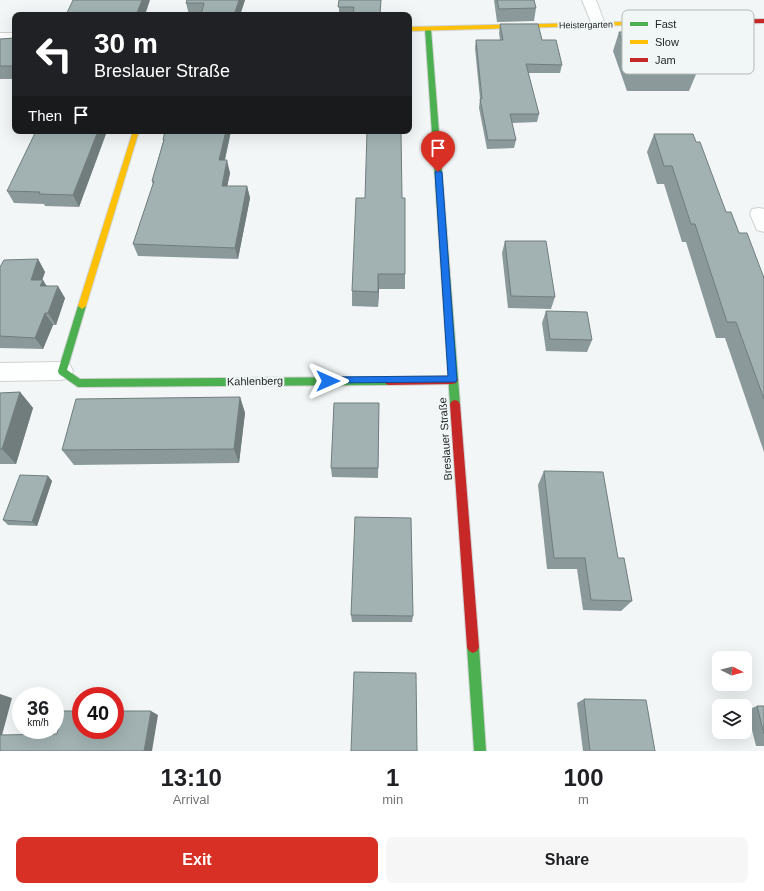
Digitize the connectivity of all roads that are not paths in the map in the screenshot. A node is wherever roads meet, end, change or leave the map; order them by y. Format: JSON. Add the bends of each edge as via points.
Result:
{"nodes":[{"id":1,"x":589,"y":0,"type":"edge"},
{"id":2,"x":754,"y":21,"type":"edge"},
{"id":3,"x":764,"y":21,"type":"edge"},
{"id":4,"x":598,"y":24,"type":"junction"},
{"id":5,"x":622,"y":24,"type":"edge"},
{"id":6,"x":412,"y":29,"type":"edge"},
{"id":7,"x":428,"y":29,"type":"junction"},
{"id":8,"x":0,"y":37,"type":"edge"},
{"id":9,"x":12,"y":37,"type":"edge"},
{"id":10,"x":135,"y":134,"type":"edge"},
{"id":11,"x":62,"y":371,"type":"junction"},
{"id":12,"x":0,"y":372,"type":"edge"},
{"id":13,"x":453,"y":380,"type":"junction"},
{"id":14,"x":480,"y":751,"type":"edge"}],
"edges":[{"from":1,"to":4,"type":"street"},
{"from":2,"to":3,"type":"street","name":"Heistergarten"},
{"from":4,"to":5,"type":"street","name":"Heistergarten"},
{"from":4,"to":7,"type":"street","name":"Heistergarten"},
{"from":6,"to":7,"type":"street","name":"Heistergarten"},
{"from":7,"to":13,"type":"street","name":"Breslauer Straße"},
{"from":8,"to":9,"type":"street"},
{"from":10,"to":11,"type":"street"},
{"from":11,"to":12,"type":"street"},
{"from":11,"to":13,"type":"street","name":"Kahlenberg","via":[[78,383]]},
{"from":13,"to":14,"type":"street","name":"Breslauer Straße"}]}
